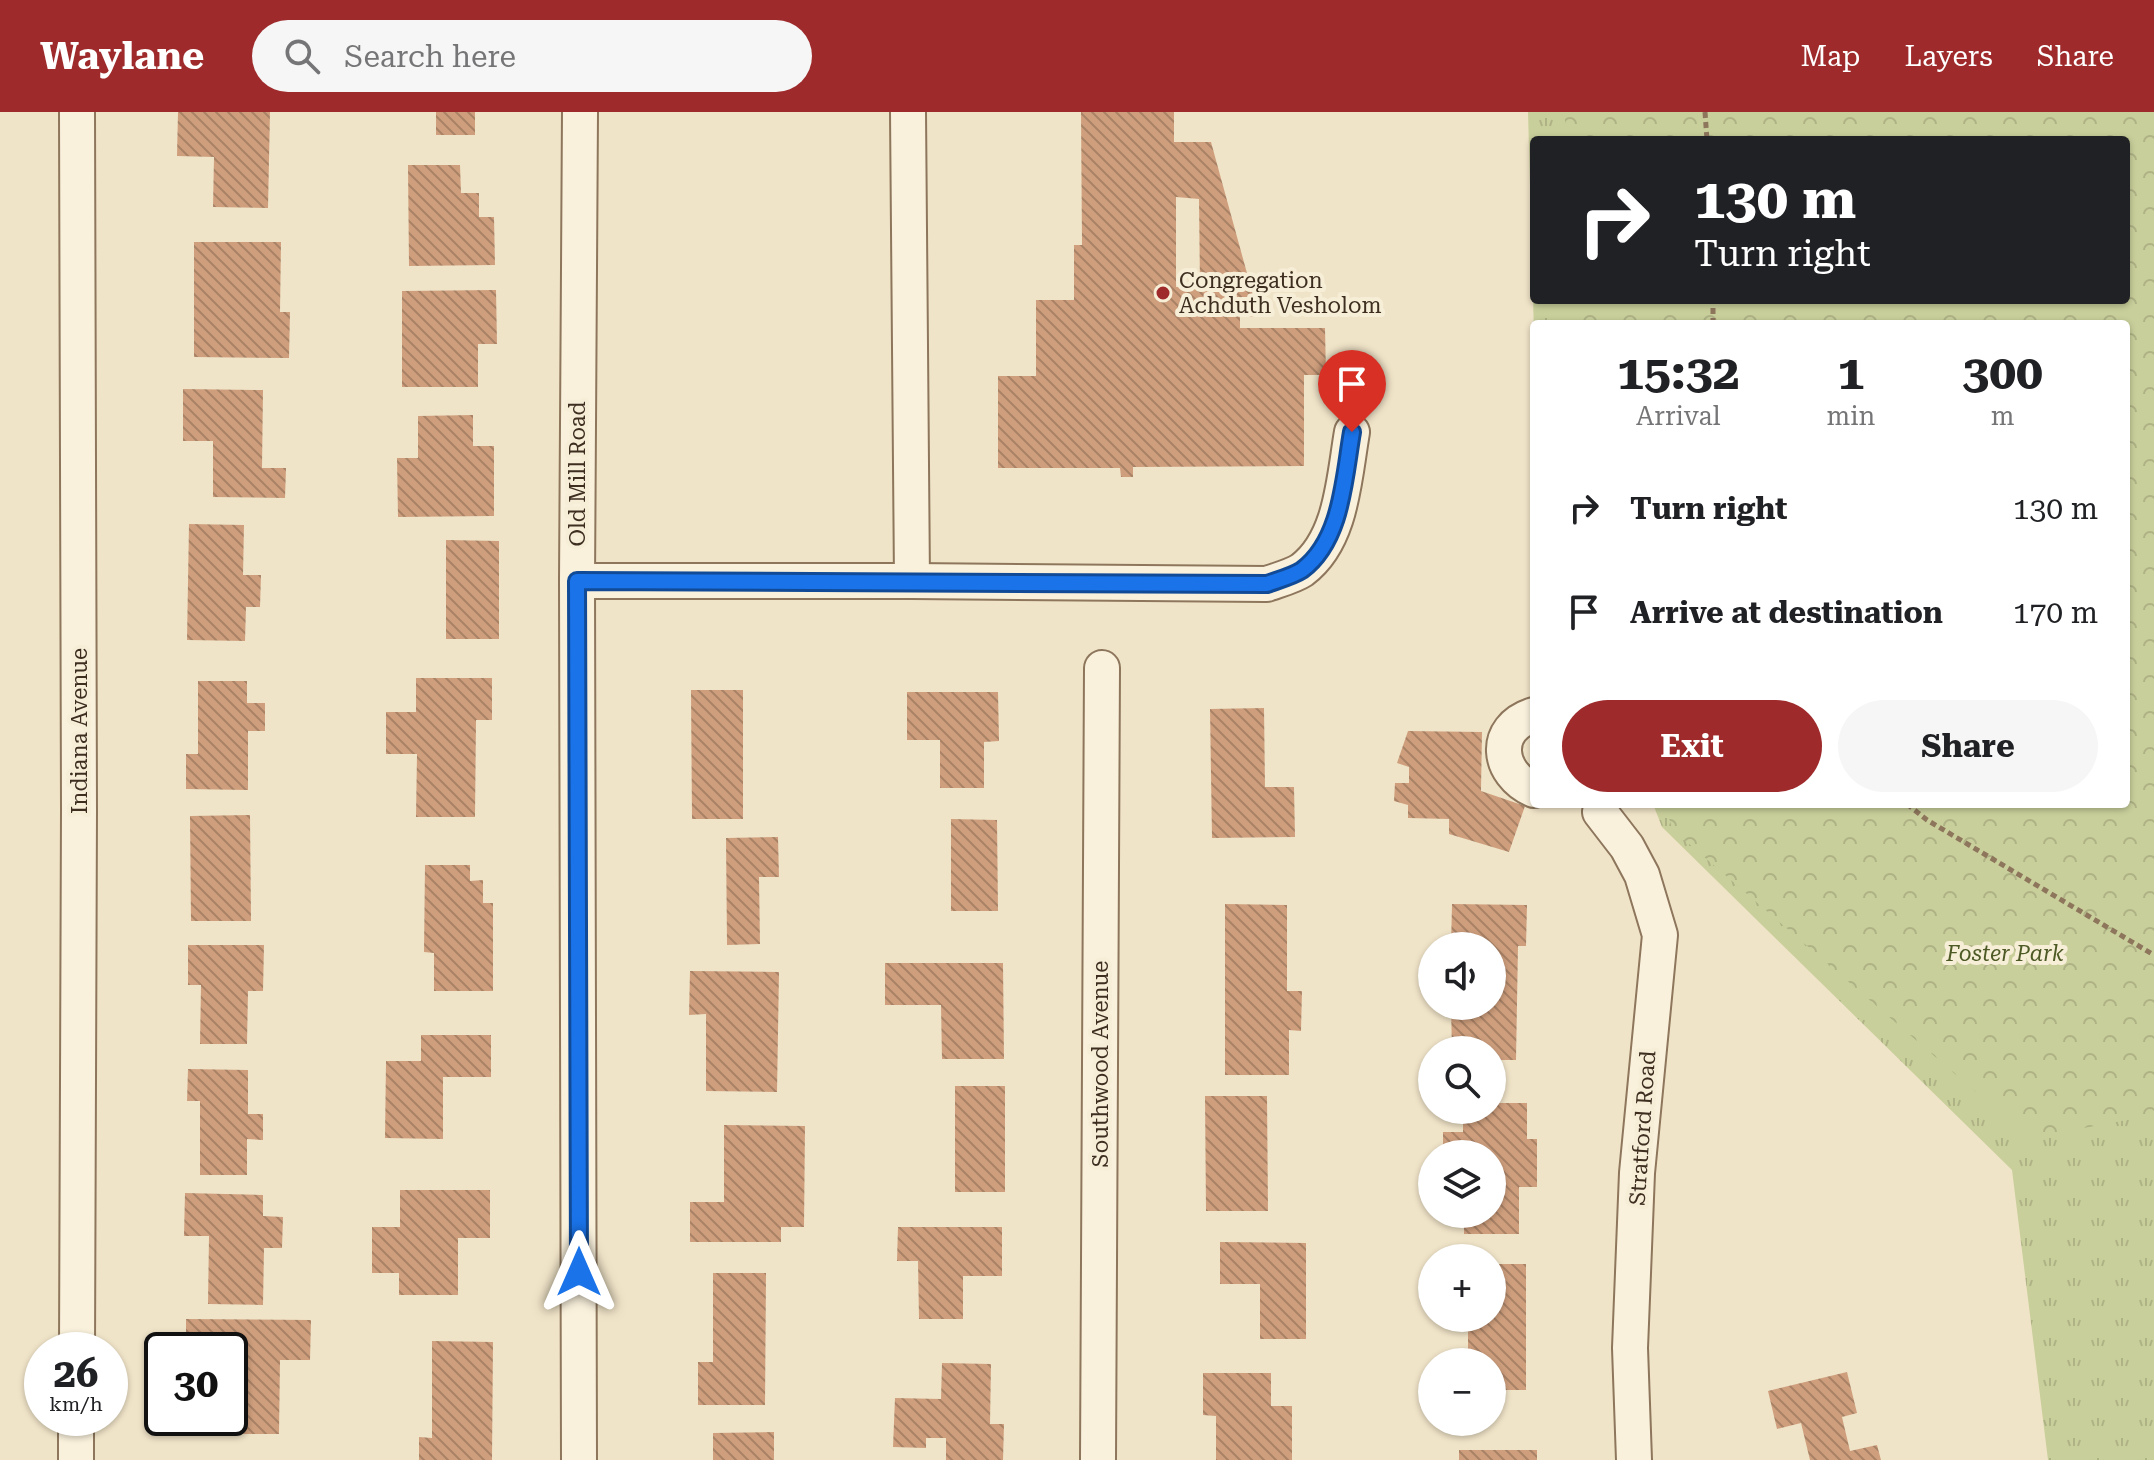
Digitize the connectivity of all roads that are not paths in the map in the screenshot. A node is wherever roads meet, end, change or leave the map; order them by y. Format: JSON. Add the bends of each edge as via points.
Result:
{"nodes":[{"id":1,"x":77,"y":112,"type":"edge"},
{"id":2,"x":580,"y":112,"type":"edge"},
{"id":3,"x":908,"y":112,"type":"edge"},
{"id":4,"x":1352,"y":432,"type":"dead end"},
{"id":5,"x":577,"y":581,"type":"junction"},
{"id":6,"x":912,"y":581,"type":"junction"},
{"id":7,"x":1102,"y":668,"type":"dead end"},
{"id":8,"x":1530,"y":716,"type":"edge"},
{"id":9,"x":1530,"y":788,"type":"edge"},
{"id":10,"x":1592,"y":808,"type":"edge"},
{"id":11,"x":77,"y":1332,"type":"edge"},
{"id":12,"x":76,"y":1436,"type":"edge"},
{"id":13,"x":76,"y":1460,"type":"edge"},
{"id":14,"x":579,"y":1460,"type":"edge"},
{"id":15,"x":1098,"y":1460,"type":"edge"},
{"id":16,"x":1634,"y":1460,"type":"edge"}],
"edges":[{"from":1,"to":11,"type":"street","name":"Indiana Avenue"},
{"from":2,"to":5,"type":"street","name":"Old Mill Road"},
{"from":3,"to":6,"type":"street"},
{"from":4,"to":6,"type":"street","via":[[1337,513],[1325,545],[1301,570],[1267,584]]},
{"from":5,"to":6,"type":"street"},
{"from":5,"to":14,"type":"street","name":"Old Mill Road"},
{"from":7,"to":15,"type":"street","name":"Southwood Avenue"},
{"from":8,"to":9,"type":"street","via":[[1513,728],[1504,756],[1508,770]]},
{"from":10,"to":16,"type":"street","name":"Stratford Road","via":[[1627,847],[1642,875],[1660,935],[1637,1173],[1630,1348]]},
{"from":12,"to":13,"type":"street"}]}
